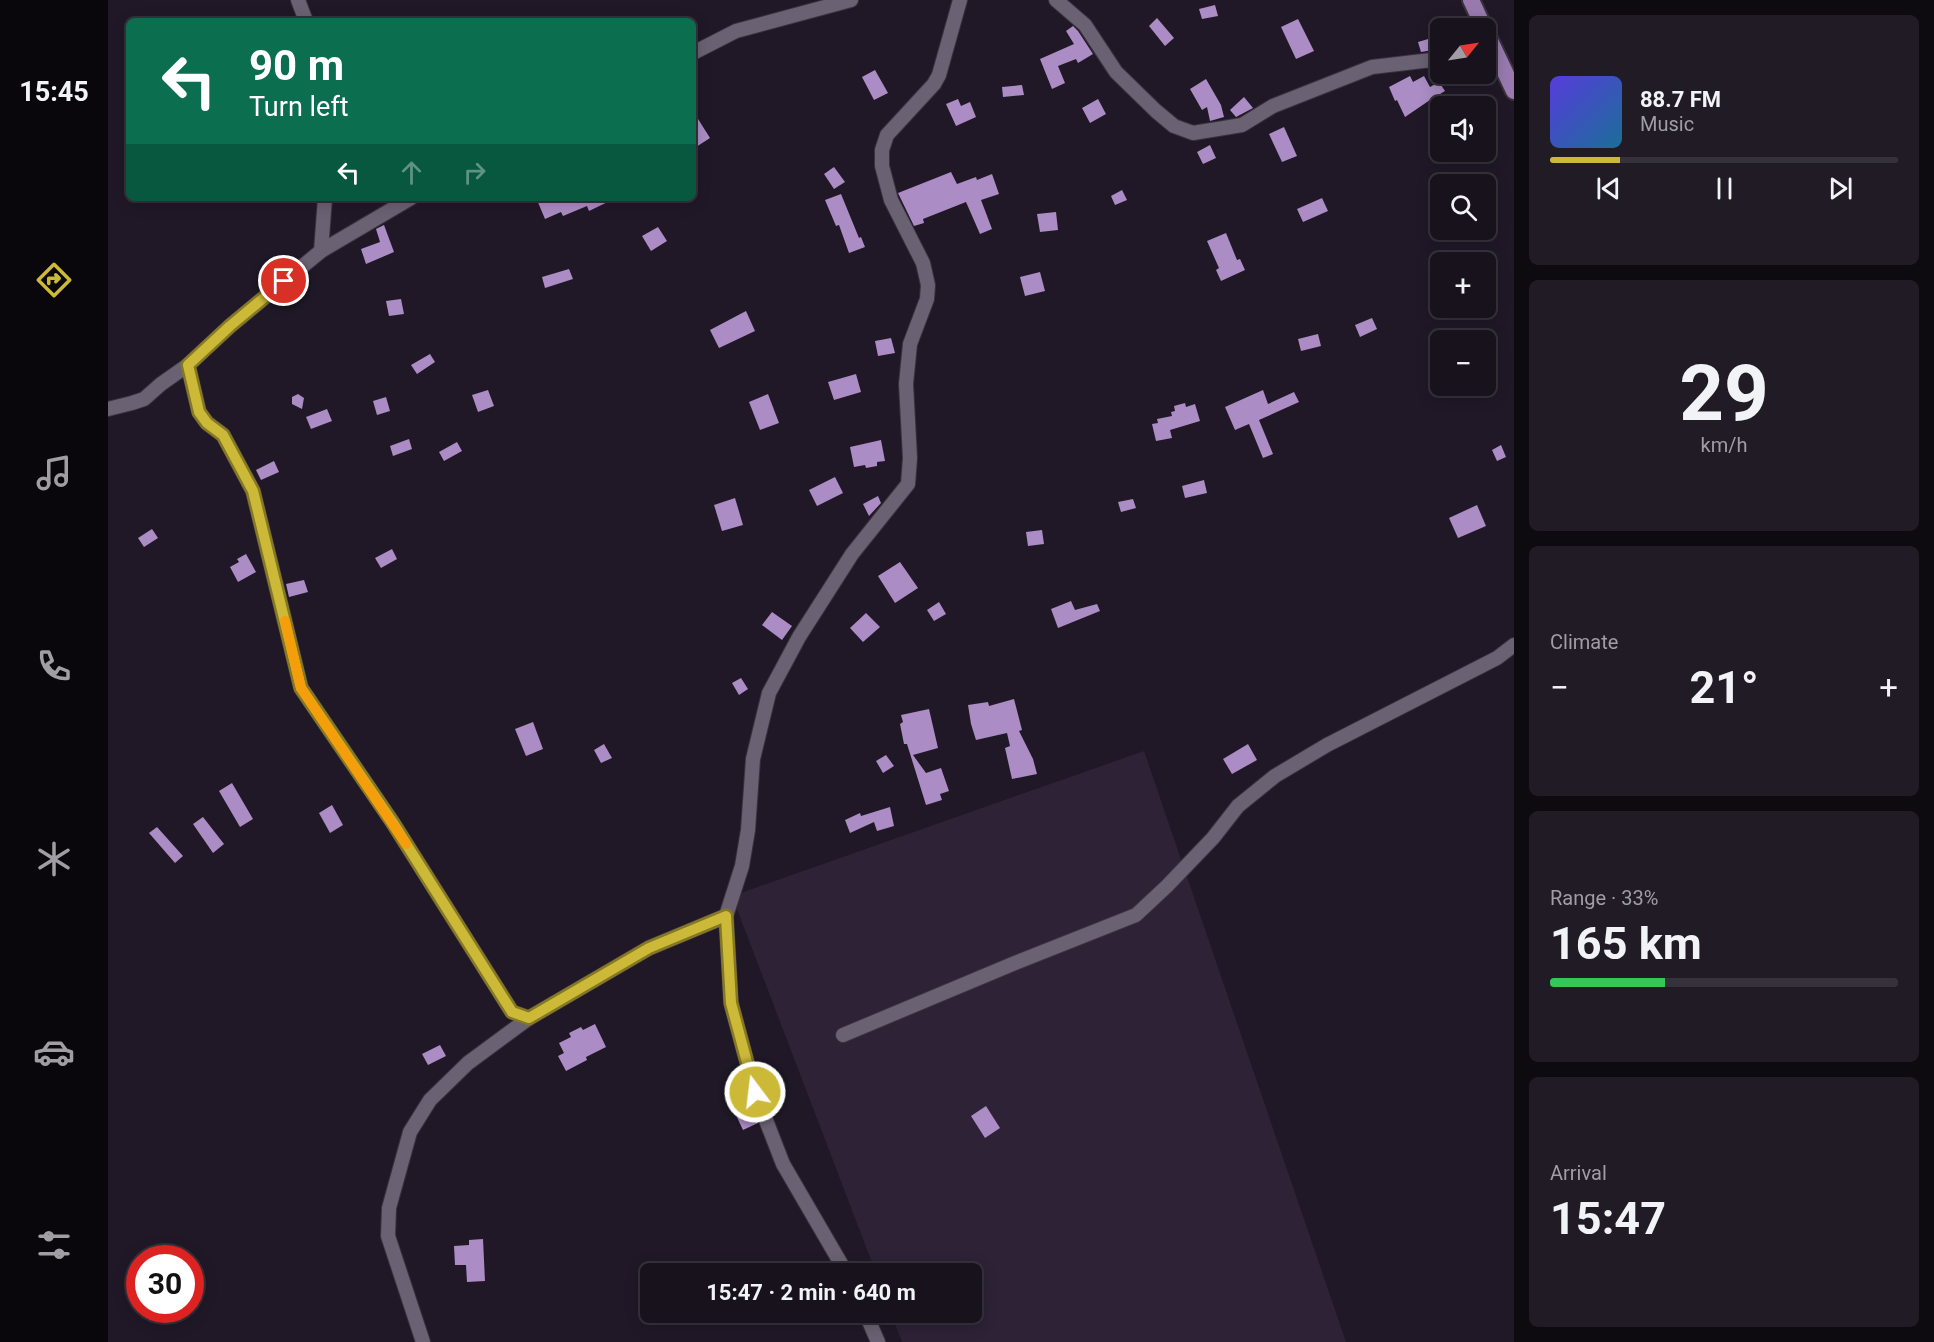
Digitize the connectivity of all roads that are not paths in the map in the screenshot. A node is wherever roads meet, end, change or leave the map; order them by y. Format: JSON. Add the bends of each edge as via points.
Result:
{"nodes":[{"id":1,"x":298,"y":0,"type":"edge"},
{"id":2,"x":851,"y":0,"type":"edge"},
{"id":3,"x":960,"y":0,"type":"edge"},
{"id":4,"x":1056,"y":0,"type":"edge"},
{"id":5,"x":1471,"y":0,"type":"edge"},
{"id":6,"x":305,"y":18,"type":"edge"},
{"id":7,"x":1480,"y":18,"type":"edge"},
{"id":8,"x":696,"y":51,"type":"edge"},
{"id":9,"x":1430,"y":60,"type":"edge"},
{"id":10,"x":1496,"y":60,"type":"edge"},
{"id":11,"x":1514,"y":91,"type":"edge"},
{"id":12,"x":325,"y":201,"type":"edge"},
{"id":13,"x":406,"y":201,"type":"edge"},
{"id":14,"x":321,"y":251,"type":"junction"},
{"id":15,"x":188,"y":365,"type":"junction"},
{"id":16,"x":108,"y":408,"type":"edge"},
{"id":17,"x":1514,"y":645,"type":"edge"},
{"id":18,"x":726,"y":916,"type":"junction"},
{"id":19,"x":529,"y":1018,"type":"junction"},
{"id":20,"x":843,"y":1035,"type":"dead end"},
{"id":21,"x":841,"y":1263,"type":"edge"},
{"id":22,"x":870,"y":1323,"type":"edge"},
{"id":23,"x":423,"y":1342,"type":"edge"},
{"id":24,"x":878,"y":1342,"type":"edge"}],
"edges":[{"from":1,"to":6,"type":"street"},
{"from":2,"to":8,"type":"street","via":[[736,31]]},
{"from":3,"to":18,"type":"street","via":[[939,75],[887,135],[882,150],[891,200],[923,263],[928,285],[910,344],[906,384],[908,484],[852,554],[769,693],[753,759],[742,866]]},
{"from":4,"to":9,"type":"street","via":[[1085,25],[1116,72],[1156,111],[1174,126],[1193,133],[1242,125],[1273,106],[1372,67]]},
{"from":5,"to":7,"type":"main road"},
{"from":10,"to":11,"type":"main road"},
{"from":12,"to":14,"type":"street"},
{"from":13,"to":14,"type":"street"},
{"from":14,"to":15,"type":"street"},
{"from":15,"to":16,"type":"street","via":[[144,399]]},
{"from":15,"to":19,"type":"street","via":[[199,412],[223,435],[253,491],[301,688],[393,823],[512,1012]]},
{"from":17,"to":20,"type":"street","via":[[1275,776],[1238,806],[1213,838],[1136,915]]},
{"from":18,"to":19,"type":"street","via":[[649,948]]},
{"from":18,"to":21,"type":"street","via":[[731,1003],[755,1092],[783,1164]]},
{"from":19,"to":23,"type":"street","via":[[468,1063],[430,1100],[410,1132],[390,1208],[388,1236]]},
{"from":22,"to":24,"type":"street"}]}
